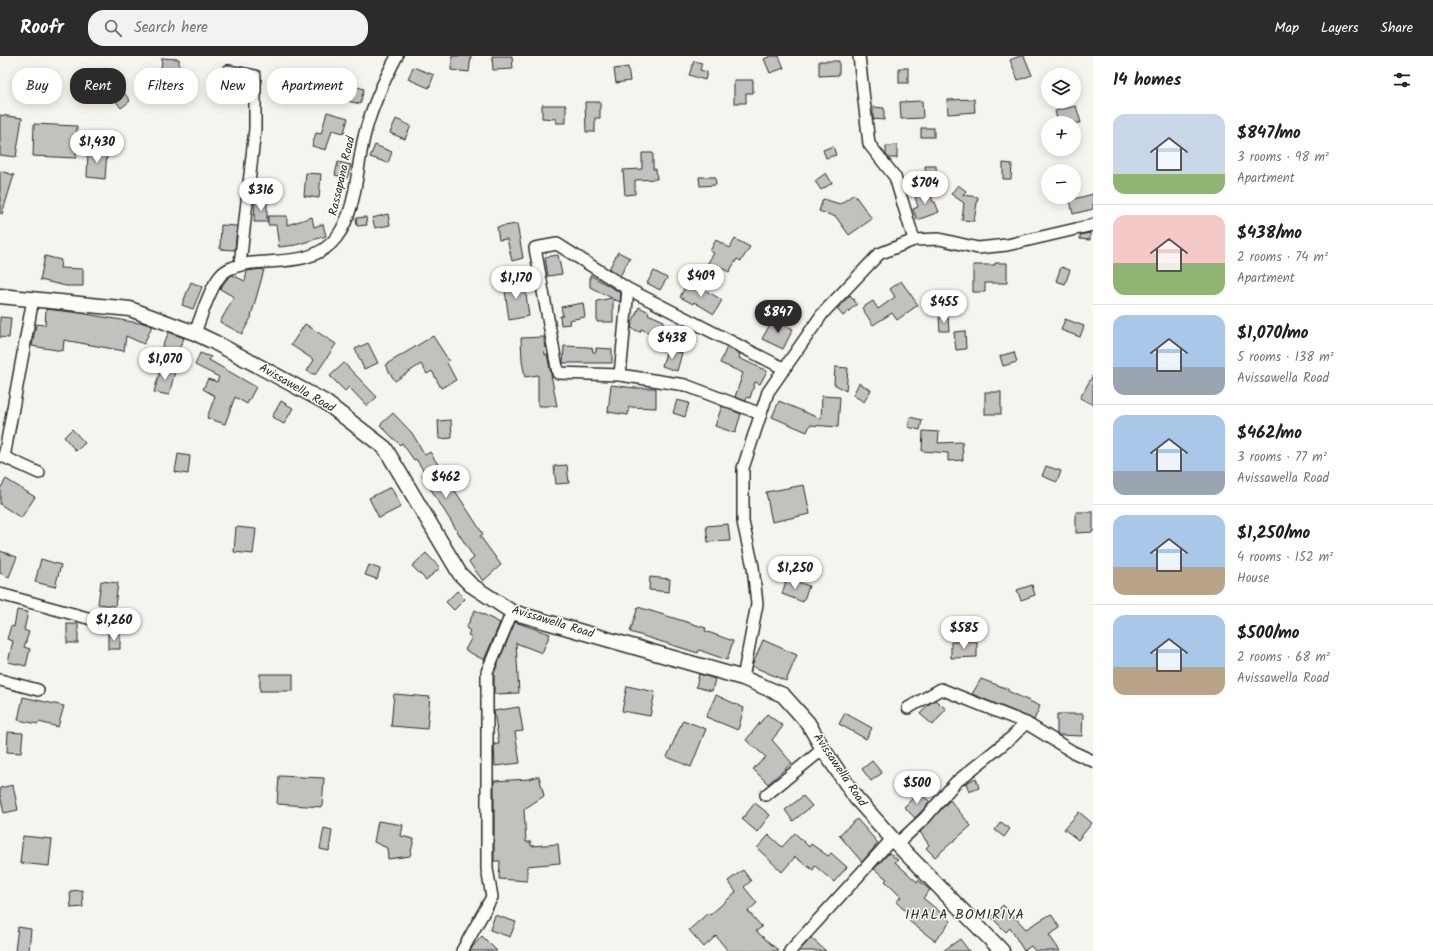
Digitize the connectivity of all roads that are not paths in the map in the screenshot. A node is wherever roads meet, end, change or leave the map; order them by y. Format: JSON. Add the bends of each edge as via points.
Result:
{"nodes":[{"id":1,"x":397,"y":56,"type":"edge"},
{"id":2,"x":859,"y":56,"type":"edge"},
{"id":3,"x":254,"y":104,"type":"edge"},
{"id":4,"x":1093,"y":225,"type":"edge"},
{"id":5,"x":914,"y":240,"type":"junction"},
{"id":6,"x":240,"y":265,"type":"junction"},
{"id":7,"x":628,"y":289,"type":"junction"},
{"id":8,"x":0,"y":296,"type":"edge"},
{"id":9,"x":33,"y":299,"type":"junction"},
{"id":10,"x":195,"y":332,"type":"junction"},
{"id":11,"x":785,"y":369,"type":"junction"},
{"id":12,"x":620,"y":375,"type":"junction"},
{"id":13,"x":761,"y":414,"type":"junction"},
{"id":14,"x":39,"y":473,"type":"dead end"},
{"id":15,"x":0,"y":594,"type":"edge"},
{"id":16,"x":512,"y":612,"type":"junction"},
{"id":17,"x":117,"y":626,"type":"dead end"},
{"id":18,"x":743,"y":678,"type":"junction"},
{"id":19,"x":0,"y":680,"type":"edge"},
{"id":20,"x":38,"y":690,"type":"dead end"},
{"id":21,"x":908,"y":708,"type":"dead end"},
{"id":22,"x":1026,"y":723,"type":"junction"},
{"id":23,"x":823,"y":750,"type":"junction"},
{"id":24,"x":1093,"y":761,"type":"edge"},
{"id":25,"x":766,"y":795,"type":"dead end"},
{"id":26,"x":894,"y":842,"type":"junction"},
{"id":27,"x":462,"y":951,"type":"edge"},
{"id":28,"x":790,"y":951,"type":"edge"},
{"id":29,"x":1002,"y":951,"type":"edge"}],
"edges":[{"from":1,"to":6,"type":"street","name":"Rassapana Road","via":[[375,100],[364,137],[353,198],[340,232],[325,249],[307,258]]},
{"from":2,"to":5,"type":"street","via":[[869,144],[895,177]]},
{"from":3,"to":6,"type":"street"},
{"from":4,"to":5,"type":"street","via":[[1007,245],[978,248],[939,239]]},
{"from":5,"to":11,"type":"street","via":[[879,254],[823,313]]},
{"from":6,"to":10,"type":"street","name":"Rassapana Road","via":[[229,269],[217,280]]},
{"from":7,"to":11,"type":"street"},
{"from":7,"to":12,"type":"street"},
{"from":7,"to":12,"type":"street","via":[[557,244],[535,248],[558,373]]},
{"from":8,"to":9,"type":"main road","name":"Avissawella Road"},
{"from":9,"to":10,"type":"main road","name":"Avissawella Road","via":[[130,309]]},
{"from":9,"to":14,"type":"street","via":[[4,457]]},
{"from":10,"to":16,"type":"main road","name":"Avissawella Road","via":[[325,402],[385,448],[460,574],[471,585]]},
{"from":11,"to":13,"type":"street","via":[[768,392]]},
{"from":12,"to":13,"type":"street","via":[[685,385]]},
{"from":13,"to":18,"type":"street","via":[[742,468],[742,522],[753,567],[757,604]]},
{"from":15,"to":17,"type":"street"},
{"from":16,"to":18,"type":"main road","name":"Avissawella Road"},
{"from":16,"to":27,"type":"street","via":[[487,672],[487,869],[492,897]]},
{"from":18,"to":23,"type":"main road","name":"Avissawella Road","via":[[783,695],[808,723]]},
{"from":19,"to":20,"type":"street"},
{"from":21,"to":22,"type":"street","via":[[941,689]]},
{"from":22,"to":24,"type":"street","via":[[1073,752]]},
{"from":22,"to":26,"type":"street","via":[[955,783],[925,818]]},
{"from":23,"to":25,"type":"street"},
{"from":23,"to":26,"type":"main road","name":"Avissawella Road","via":[[856,798]]},
{"from":26,"to":28,"type":"street"},
{"from":26,"to":29,"type":"main road","name":"Avissawella Road"}]}
